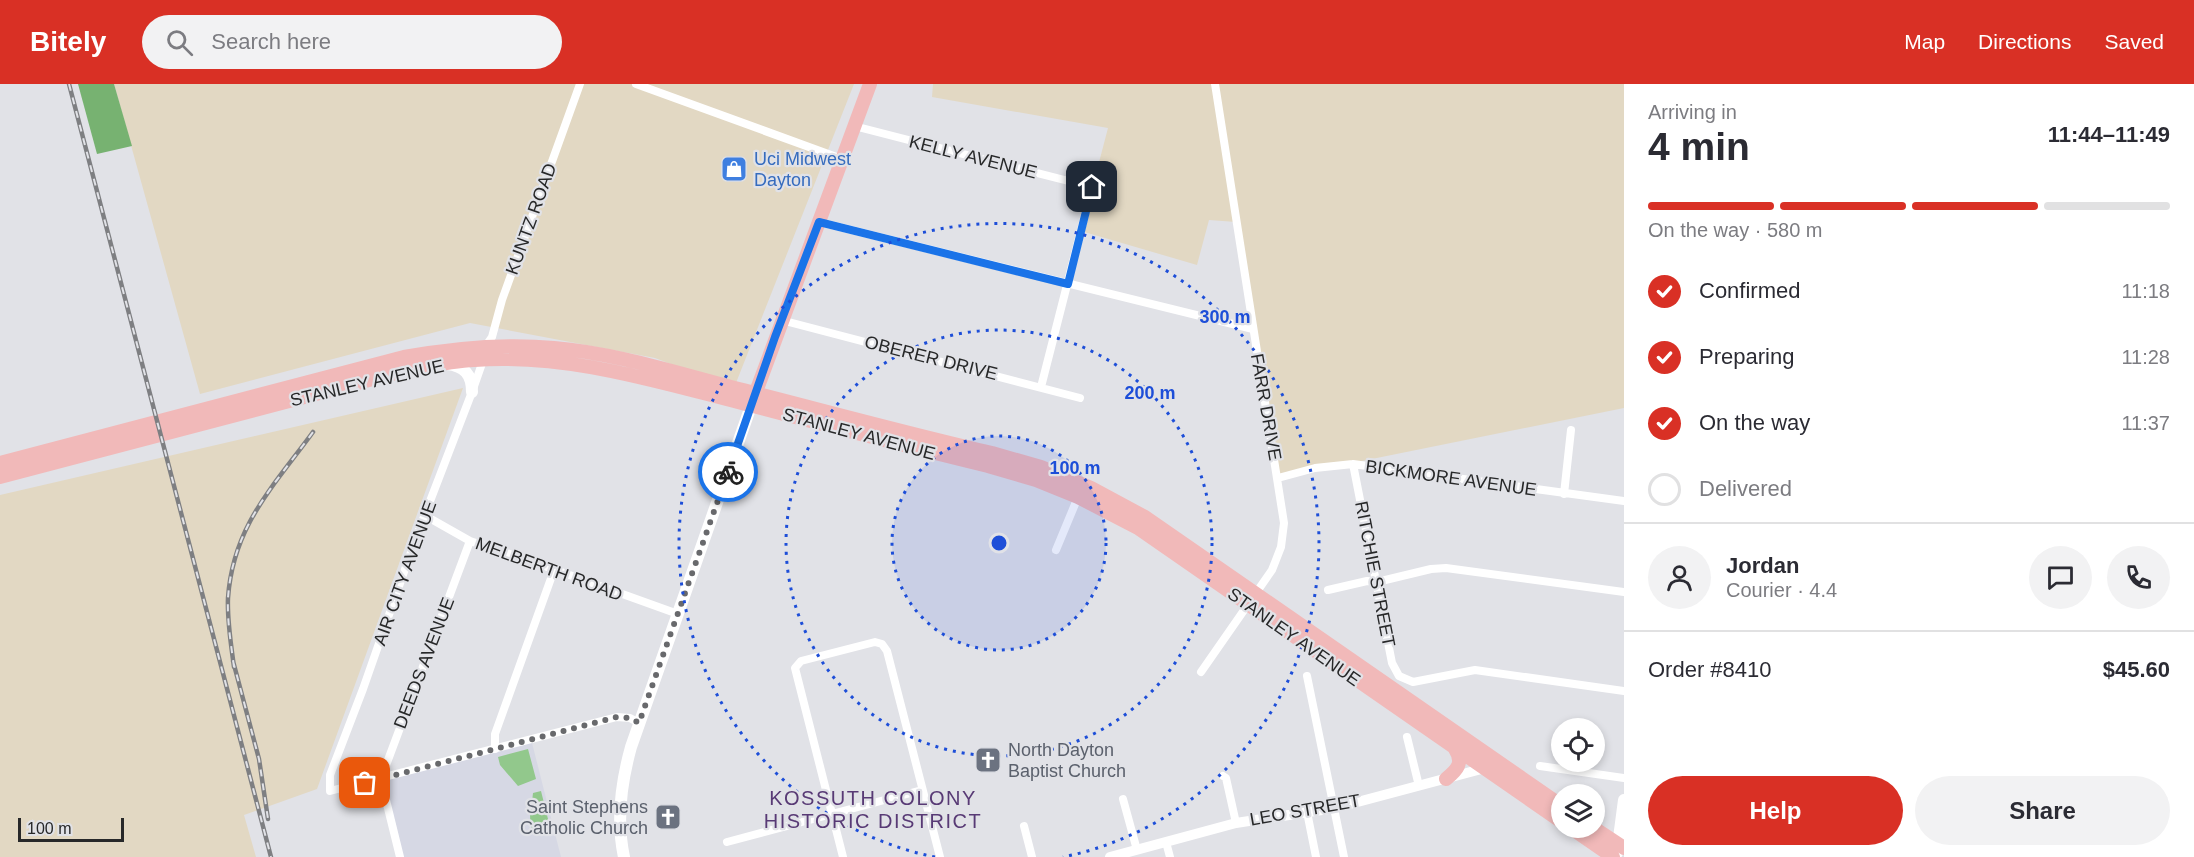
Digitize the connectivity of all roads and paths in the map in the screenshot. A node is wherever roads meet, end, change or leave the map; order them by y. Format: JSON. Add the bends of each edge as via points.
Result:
{"nodes":[{"id":1,"x":580,"y":84,"type":"edge"},
{"id":2,"x":636,"y":84,"type":"edge"},
{"id":3,"x":870,"y":84,"type":"edge"},
{"id":4,"x":1215,"y":84,"type":"edge"},
{"id":5,"x":854,"y":126,"type":"junction"},
{"id":6,"x":842,"y":159,"type":"junction"},
{"id":7,"x":819,"y":222,"type":"junction"},
{"id":8,"x":1068,"y":284,"type":"junction"},
{"id":9,"x":781,"y":320,"type":"junction"},
{"id":10,"x":1253,"y":329,"type":"junction"},
{"id":11,"x":484,"y":354,"type":"junction"},
{"id":12,"x":443,"y":364,"type":"junction"},
{"id":13,"x":1041,"y":387,"type":"junction"},
{"id":14,"x":472,"y":392,"type":"junction"},
{"id":15,"x":1080,"y":398,"type":"dead end"},
{"id":16,"x":753,"y":399,"type":"junction"},
{"id":17,"x":204,"y":417,"type":"junction"},
{"id":18,"x":1571,"y":430,"type":"dead end"},
{"id":19,"x":128,"y":437,"type":"junction"},
{"id":20,"x":0,"y":463,"type":"edge"},
{"id":21,"x":1353,"y":464,"type":"junction"},
{"id":22,"x":0,"y":477,"type":"edge"},
{"id":23,"x":1278,"y":478,"type":"junction"},
{"id":24,"x":1564,"y":494,"type":"junction"},
{"id":25,"x":1078,"y":497,"type":"junction"},
{"id":26,"x":1624,"y":501,"type":"edge"},
{"id":27,"x":424,"y":515,"type":"junction"},
{"id":28,"x":470,"y":541,"type":"junction"},
{"id":29,"x":1056,"y":550,"type":"dead end"},
{"id":30,"x":555,"y":570,"type":"junction"},
{"id":31,"x":1377,"y":582,"type":"junction"},
{"id":32,"x":1328,"y":590,"type":"dead end"},
{"id":33,"x":1624,"y":592,"type":"edge"},
{"id":34,"x":1251,"y":599,"type":"junction"},
{"id":35,"x":678,"y":615,"type":"junction"},
{"id":36,"x":1201,"y":672,"type":"dead end"},
{"id":37,"x":1307,"y":676,"type":"dead end"},
{"id":38,"x":1624,"y":691,"type":"edge"},
{"id":39,"x":639,"y":723,"type":"junction"},
{"id":40,"x":1407,"y":737,"type":"dead end"},
{"id":41,"x":495,"y":748,"type":"junction"},
{"id":42,"x":1455,"y":749,"type":"junction"},
{"id":43,"x":1501,"y":764,"type":"junction"},
{"id":44,"x":1540,"y":766,"type":"dead end"},
{"id":45,"x":1484,"y":769,"type":"junction"},
{"id":46,"x":1223,"y":776,"type":"dead end"},
{"id":47,"x":383,"y":778,"type":"junction"},
{"id":48,"x":1624,"y":778,"type":"edge"},
{"id":49,"x":1446,"y":779,"type":"junction"},
{"id":50,"x":1419,"y":786,"type":"junction"},
{"id":51,"x":922,"y":790,"type":"junction"},
{"id":52,"x":1551,"y":798,"type":"edge"},
{"id":53,"x":1123,"y":799,"type":"dead end"},
{"id":54,"x":1624,"y":800,"type":"edge"},
{"id":55,"x":1335,"y":808,"type":"junction"},
{"id":56,"x":1307,"y":812,"type":"junction"},
{"id":57,"x":832,"y":814,"type":"junction"},
{"id":58,"x":1551,"y":815,"type":"edge"},
{"id":59,"x":1236,"y":823,"type":"junction"},
{"id":60,"x":1024,"y":826,"type":"dead end"},
{"id":61,"x":1591,"y":838,"type":"edge"},
{"id":62,"x":1604,"y":838,"type":"edge"},
{"id":63,"x":727,"y":842,"type":"dead end"},
{"id":64,"x":1166,"y":842,"type":"junction"},
{"id":65,"x":1137,"y":850,"type":"junction"},
{"id":66,"x":1618,"y":852,"type":"edge"},
{"id":67,"x":400,"y":857,"type":"edge"},
{"id":68,"x":624,"y":857,"type":"edge"},
{"id":69,"x":843,"y":857,"type":"edge"},
{"id":70,"x":940,"y":857,"type":"edge"},
{"id":71,"x":1032,"y":857,"type":"edge"},
{"id":72,"x":1110,"y":857,"type":"edge"},
{"id":73,"x":1170,"y":857,"type":"edge"},
{"id":74,"x":1316,"y":857,"type":"edge"},
{"id":75,"x":1344,"y":857,"type":"edge"}],
"edges":[{"from":1,"to":11,"type":"street","name":"KUNTZ ROAD"},
{"from":2,"to":6,"type":"street"},
{"from":3,"to":5,"type":"main road"},
{"from":4,"to":10,"type":"street","name":"FARR DRIVE"},
{"from":5,"to":6,"type":"main road"},
{"from":5,"to":8,"type":"street","name":"KELLY AVENUE","via":[[1092,187]]},
{"from":6,"to":7,"type":"main road"},
{"from":7,"to":8,"type":"street"},
{"from":7,"to":9,"type":"main road"},
{"from":8,"to":10,"type":"street"},
{"from":8,"to":13,"type":"street"},
{"from":9,"to":13,"type":"street","name":"OBERER DRIVE"},
{"from":9,"to":16,"type":"main road"},
{"from":10,"to":23,"type":"street","name":"FARR DRIVE"},
{"from":11,"to":12,"type":"main road","name":"STANLEY AVENUE"},
{"from":11,"to":14,"type":"street","name":"AIR CITY AVENUE"},
{"from":11,"to":16,"type":"main road","name":"STANLEY AVENUE","via":[[509,345],[555,348],[632,361]]},
{"from":11,"to":17,"type":"main road","name":"STANLEY AVENUE","via":[[472,346],[404,357]]},
{"from":12,"to":14,"type":"main road","via":[[468,372]]},
{"from":12,"to":17,"type":"main road","name":"STANLEY AVENUE"},
{"from":13,"to":15,"type":"street","name":"OBERER DRIVE"},
{"from":14,"to":27,"type":"street","name":"AIR CITY AVENUE"},
{"from":16,"to":25,"type":"main road","name":"STANLEY AVENUE","via":[[1036,480]]},
{"from":16,"to":34,"type":"main road","name":"STANLEY AVENUE","via":[[1041,467],[1145,517]]},
{"from":16,"to":35,"type":"main road"},
{"from":17,"to":19,"type":"main road","name":"STANLEY AVENUE"},
{"from":18,"to":24,"type":"street"},
{"from":19,"to":20,"type":"main road","name":"STANLEY AVENUE"},
{"from":19,"to":22,"type":"main road","name":"STANLEY AVENUE"},
{"from":21,"to":23,"type":"street","name":"BICKMORE AVENUE","via":[[1315,468]]},
{"from":21,"to":24,"type":"street","name":"BICKMORE AVENUE"},
{"from":21,"to":31,"type":"street","name":"RITCHIE STREET"},
{"from":23,"to":34,"type":"street","name":"FARR DRIVE","via":[[1284,523],[1281,547],[1272,570]]},
{"from":24,"to":26,"type":"street","name":"BICKMORE AVENUE"},
{"from":25,"to":29,"type":"street"},
{"from":25,"to":34,"type":"main road","name":"STANLEY AVENUE","via":[[1138,528]]},
{"from":27,"to":28,"type":"street","name":"MELBERTH ROAD"},
{"from":27,"to":47,"type":"street","name":"AIR CITY AVENUE","via":[[330,775],[330,791]]},
{"from":28,"to":30,"type":"street","name":"MELBERTH ROAD"},
{"from":28,"to":47,"type":"street","name":"DEEDS AVENUE"},
{"from":30,"to":35,"type":"street","name":"MELBERTH ROAD"},
{"from":30,"to":41,"type":"street","via":[[495,734]]},
{"from":31,"to":32,"type":"street"},
{"from":31,"to":33,"type":"street","via":[[1446,568]]},
{"from":31,"to":38,"type":"street","name":"RITCHIE STREET","via":[[1392,663],[1405,679],[1418,681],[1475,670]]},
{"from":34,"to":36,"type":"street","name":"FARR DRIVE"},
{"from":34,"to":42,"type":"main road","name":"STANLEY AVENUE"},
{"from":34,"to":43,"type":"main road","name":"STANLEY AVENUE"},
{"from":35,"to":39,"type":"main road"},
{"from":37,"to":55,"type":"street"},
{"from":39,"to":41,"type":"street","via":[[617,717]]},
{"from":39,"to":68,"type":"main road","via":[[621,791]]},
{"from":40,"to":50,"type":"street"},
{"from":41,"to":47,"type":"street"},
{"from":42,"to":45,"type":"main road","name":"STANLEY AVENUE"},
{"from":42,"to":49,"type":"main road","via":[[1460,763]]},
{"from":43,"to":45,"type":"street","name":"LEO STREET"},
{"from":43,"to":52,"type":"main road","name":"STANLEY AVENUE"},
{"from":44,"to":48,"type":"street"},
{"from":45,"to":49,"type":"street","name":"LEO STREET"},
{"from":45,"to":58,"type":"main road","name":"STANLEY AVENUE"},
{"from":46,"to":59,"type":"street"},
{"from":47,"to":67,"type":"street","name":"DEEDS AVENUE"},
{"from":49,"to":50,"type":"street","name":"LEO STREET"},
{"from":50,"to":55,"type":"street","name":"LEO STREET"},
{"from":51,"to":57,"type":"street"},
{"from":51,"to":57,"type":"street","via":[[882,644],[875,642],[819,656],[801,661],[795,668]]},
{"from":51,"to":70,"type":"street"},
{"from":53,"to":65,"type":"street"},
{"from":54,"to":66,"type":"main road"},
{"from":55,"to":56,"type":"street","name":"LEO STREET"},
{"from":55,"to":75,"type":"street"},
{"from":56,"to":59,"type":"street","name":"LEO STREET"},
{"from":56,"to":74,"type":"street"},
{"from":57,"to":63,"type":"street"},
{"from":57,"to":69,"type":"street"},
{"from":59,"to":64,"type":"street","name":"LEO STREET"},
{"from":60,"to":71,"type":"street"},
{"from":61,"to":66,"type":"main road"},
{"from":62,"to":66,"type":"main road"},
{"from":64,"to":65,"type":"street","name":"LEO STREET"},
{"from":64,"to":73,"type":"street"},
{"from":65,"to":72,"type":"street","name":"LEO STREET"}]}
